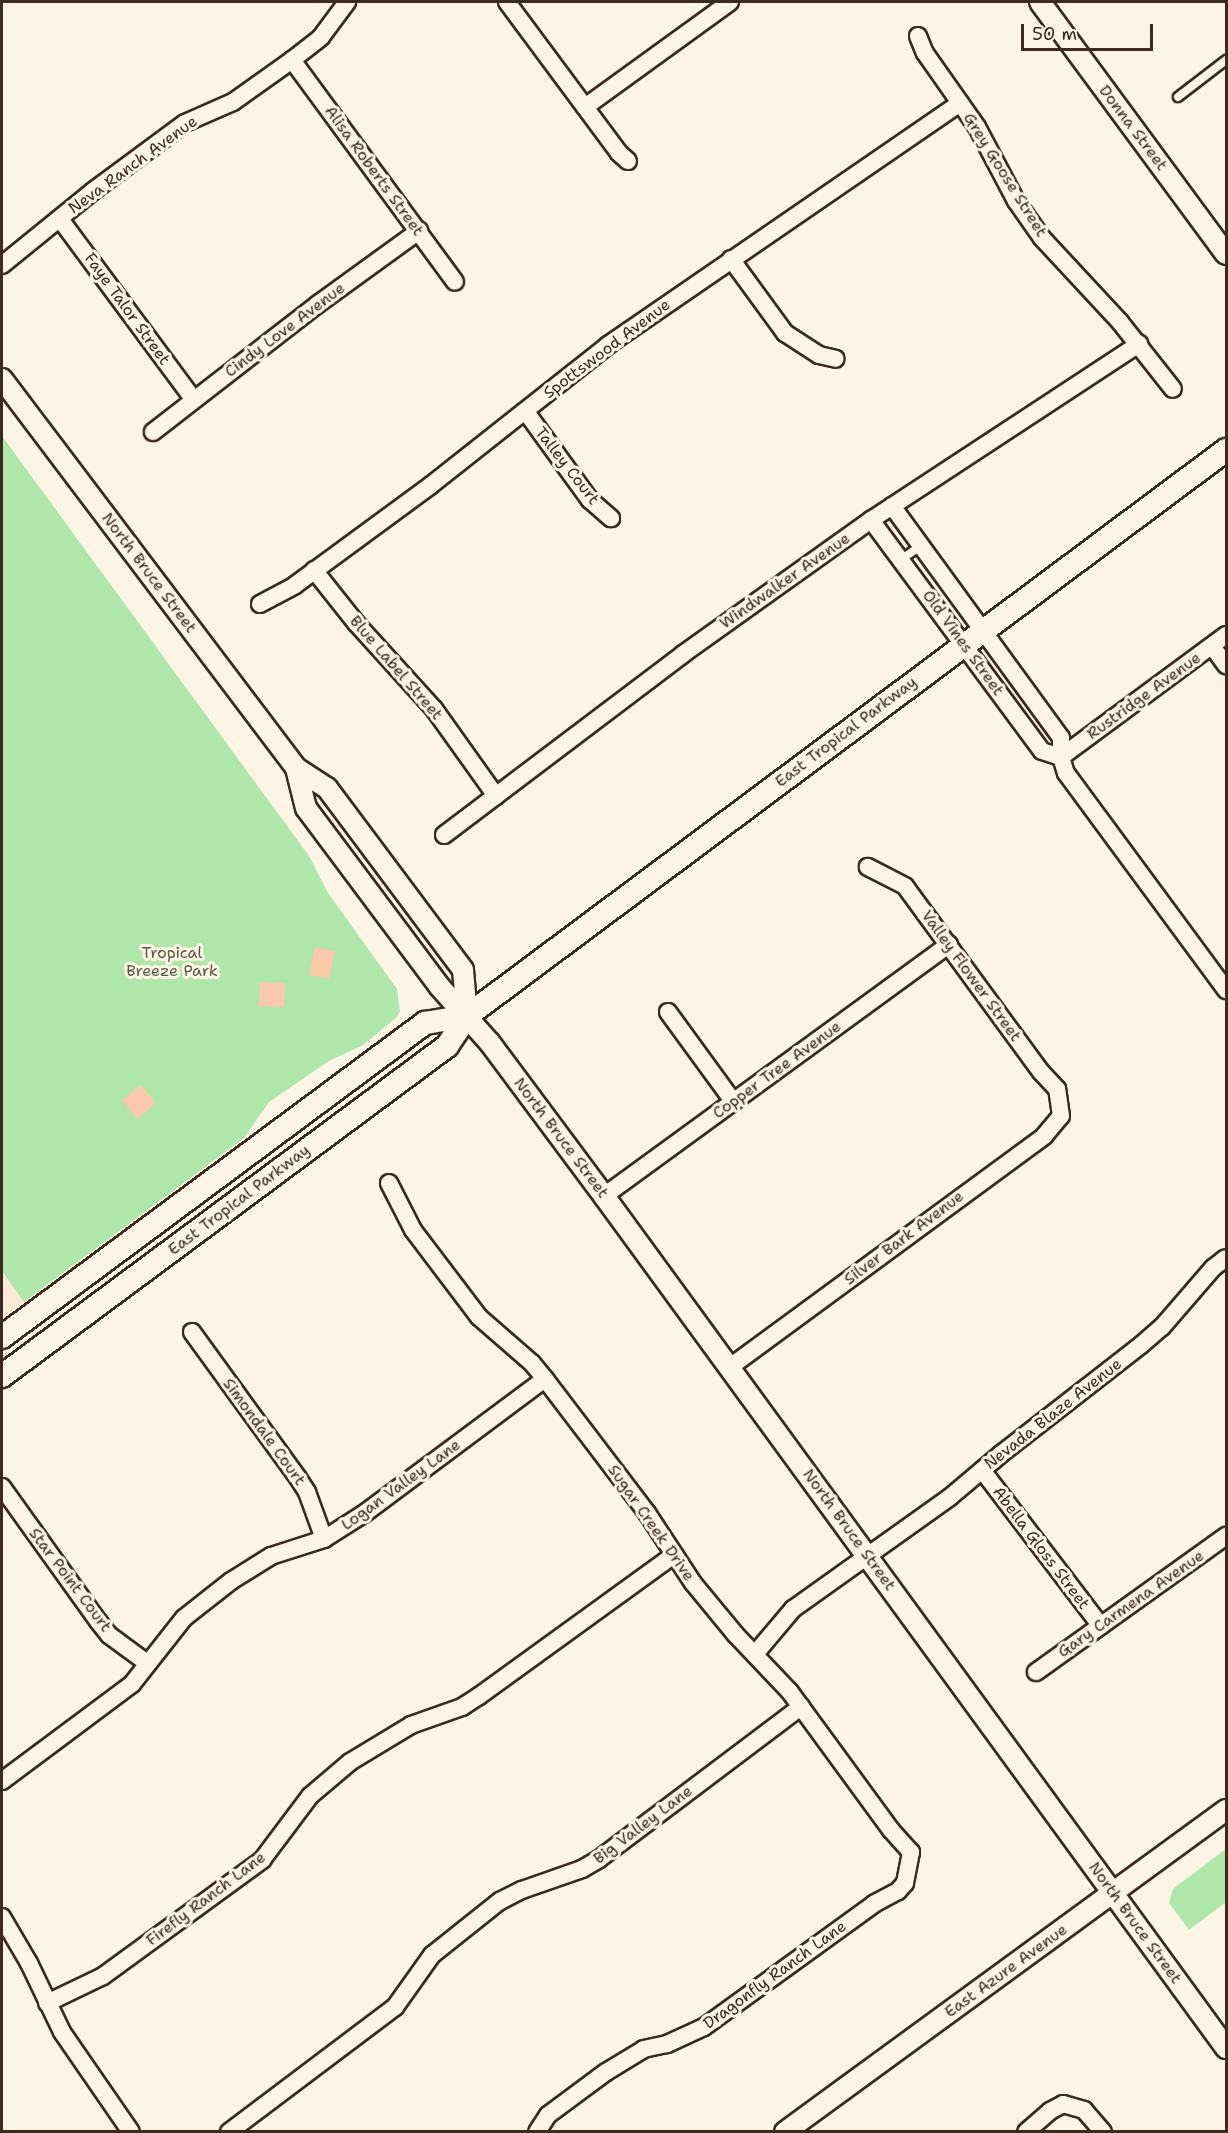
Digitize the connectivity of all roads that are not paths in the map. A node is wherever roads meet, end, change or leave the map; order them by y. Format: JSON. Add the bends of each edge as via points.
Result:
{"nodes":[{"id":1,"x":347,"y":2,"type":"edge"},
{"id":2,"x":507,"y":2,"type":"edge"},
{"id":3,"x":730,"y":2,"type":"edge"},
{"id":4,"x":1040,"y":2,"type":"edge"},
{"id":5,"x":918,"y":36,"type":"dead end"},
{"id":6,"x":292,"y":60,"type":"junction"},
{"id":7,"x":1227,"y":60,"type":"edge"},
{"id":8,"x":1178,"y":97,"type":"dead end"},
{"id":9,"x":960,"y":104,"type":"junction"},
{"id":10,"x":585,"y":107,"type":"junction"},
{"id":11,"x":628,"y":161,"type":"dead end"},
{"id":12,"x":60,"y":219,"type":"junction"},
{"id":13,"x":418,"y":231,"type":"junction"},
{"id":14,"x":1227,"y":254,"type":"edge"},
{"id":15,"x":731,"y":259,"type":"junction"},
{"id":16,"x":2,"y":265,"type":"edge"},
{"id":17,"x":455,"y":282,"type":"dead end"},
{"id":18,"x":1139,"y":344,"type":"junction"},
{"id":19,"x":836,"y":359,"type":"dead end"},
{"id":20,"x":2,"y":379,"type":"edge"},
{"id":21,"x":1173,"y":389,"type":"dead end"},
{"id":22,"x":193,"y":399,"type":"junction"},
{"id":23,"x":526,"y":412,"type":"junction"},
{"id":24,"x":153,"y":432,"type":"dead end"},
{"id":25,"x":1227,"y":450,"type":"edge"},
{"id":26,"x":891,"y":506,"type":"junction"},
{"id":27,"x":611,"y":518,"type":"dead end"},
{"id":28,"x":871,"y":520,"type":"junction"},
{"id":29,"x":921,"y":546,"type":"junction"},
{"id":30,"x":900,"y":560,"type":"junction"},
{"id":31,"x":314,"y":570,"type":"junction"},
{"id":32,"x":260,"y":604,"type":"dead end"},
{"id":33,"x":984,"y":629,"type":"junction"},
{"id":34,"x":1227,"y":635,"type":"edge"},
{"id":35,"x":963,"y":644,"type":"junction"},
{"id":36,"x":1212,"y":646,"type":"junction"},
{"id":37,"x":1227,"y":665,"type":"edge"},
{"id":38,"x":1024,"y":705,"type":"junction"},
{"id":39,"x":1061,"y":757,"type":"junction"},
{"id":40,"x":296,"y":768,"type":"junction"},
{"id":41,"x":496,"y":796,"type":"junction"},
{"id":42,"x":444,"y":835,"type":"dead end"},
{"id":43,"x":868,"y":867,"type":"dead end"},
{"id":44,"x":949,"y":944,"type":"junction"},
{"id":45,"x":1227,"y":990,"type":"edge"},
{"id":46,"x":668,"y":1012,"type":"dead end"},
{"id":47,"x":466,"y":1016,"type":"junction"},
{"id":48,"x":1061,"y":1100,"type":"joint"},
{"id":49,"x":733,"y":1101,"type":"junction"},
{"id":50,"x":389,"y":1183,"type":"dead end"},
{"id":51,"x":604,"y":1196,"type":"junction"},
{"id":52,"x":1227,"y":1258,"type":"edge"},
{"id":53,"x":192,"y":1332,"type":"dead end"},
{"id":54,"x":2,"y":1337,"type":"edge"},
{"id":55,"x":730,"y":1367,"type":"junction"},
{"id":56,"x":2,"y":1376,"type":"edge"},
{"id":57,"x":545,"y":1379,"type":"junction"},
{"id":58,"x":982,"y":1470,"type":"junction"},
{"id":59,"x":2,"y":1487,"type":"edge"},
{"id":60,"x":1227,"y":1536,"type":"edge"},
{"id":61,"x":324,"y":1539,"type":"junction"},
{"id":62,"x":674,"y":1555,"type":"junction"},
{"id":63,"x":868,"y":1557,"type":"junction"},
{"id":64,"x":1101,"y":1626,"type":"junction"},
{"id":65,"x":755,"y":1654,"type":"junction"},
{"id":66,"x":147,"y":1663,"type":"junction"},
{"id":67,"x":1036,"y":1672,"type":"dead end"},
{"id":68,"x":801,"y":1707,"type":"junction"},
{"id":69,"x":2,"y":1781,"type":"edge"},
{"id":70,"x":1227,"y":1810,"type":"edge"},
{"id":71,"x":910,"y":1864,"type":"joint"},
{"id":72,"x":1113,"y":1893,"type":"junction"},
{"id":73,"x":2,"y":1917,"type":"edge"},
{"id":74,"x":47,"y":2003,"type":"junction"},
{"id":75,"x":1227,"y":2048,"type":"edge"},
{"id":76,"x":131,"y":2132,"type":"edge"},
{"id":77,"x":229,"y":2132,"type":"edge"},
{"id":78,"x":537,"y":2132,"type":"edge"},
{"id":79,"x":785,"y":2132,"type":"edge"},
{"id":80,"x":1026,"y":2132,"type":"edge"},
{"id":81,"x":1103,"y":2132,"type":"edge"}],
"edges":[{"from":1,"to":6,"type":"street","name":"Neva Ranch Avenue","via":[[321,37]]},
{"from":2,"to":10,"type":"street"},
{"from":3,"to":10,"type":"street"},
{"from":4,"to":14,"type":"street","name":"Donna Street"},
{"from":5,"to":9,"type":"street","name":"Grey Goose Street"},
{"from":6,"to":12,"type":"street","name":"Neva Ranch Avenue","via":[[233,102],[185,123]]},
{"from":6,"to":13,"type":"street","name":"Alisa Roberts Street"},
{"from":7,"to":8,"type":"lane"},
{"from":9,"to":15,"type":"street","name":"Spottswood Avenue"},
{"from":9,"to":18,"type":"street","name":"Grey Goose Street","via":[[1042,238]]},
{"from":10,"to":11,"type":"street"},
{"from":12,"to":16,"type":"street","name":"Neva Ranch Avenue"},
{"from":12,"to":22,"type":"street","name":"Faye Talor Street"},
{"from":13,"to":17,"type":"street","name":"Alisa Roberts Street"},
{"from":13,"to":22,"type":"street","name":"Cindy Love Avenue"},
{"from":15,"to":19,"type":"street","via":[[785,333],[819,355]]},
{"from":15,"to":23,"type":"street","name":"Spottswood Avenue","via":[[608,345]]},
{"from":18,"to":21,"type":"street","name":"Grey Goose Street"},
{"from":18,"to":26,"type":"street","name":"Windwalker Avenue"},
{"from":20,"to":40,"type":"street","name":"North Bruce Street"},
{"from":22,"to":24,"type":"street","name":"Cindy Love Avenue"},
{"from":23,"to":27,"type":"street","name":"Talley Court","via":[[590,500]]},
{"from":23,"to":31,"type":"street","name":"Spottswood Avenue"},
{"from":25,"to":33,"type":"main road","name":"East Tropical Parkway"},
{"from":26,"to":28,"type":"street","name":"Windwalker Avenue"},
{"from":26,"to":29,"type":"street","name":"Old Vines Street"},
{"from":28,"to":30,"type":"street","name":"Old Vines Street"},
{"from":28,"to":41,"type":"street","name":"Windwalker Avenue","via":[[683,654]]},
{"from":29,"to":30,"type":"lane"},
{"from":29,"to":33,"type":"street","name":"Old Vines Street"},
{"from":30,"to":35,"type":"street","name":"Old Vines Street"},
{"from":31,"to":32,"type":"street","name":"Spottswood Avenue","via":[[274,599]]},
{"from":31,"to":41,"type":"street","name":"Blue Label Street","via":[[356,623],[428,701]]},
{"from":33,"to":35,"type":"main road","name":"East Tropical Parkway"},
{"from":33,"to":38,"type":"street","name":"Old Vines Street"},
{"from":34,"to":36,"type":"street","name":"Rustridge Avenue"},
{"from":35,"to":38,"type":"street","name":"Old Vines Street"},
{"from":35,"to":47,"type":"main road","name":"East Tropical Parkway"},
{"from":36,"to":37,"type":"street"},
{"from":36,"to":39,"type":"street","name":"Rustridge Avenue"},
{"from":38,"to":39,"type":"street","name":"Old Vines Street","via":[[1061,738]]},
{"from":38,"to":39,"type":"street","name":"Old Vines Street","via":[[1042,751]]},
{"from":39,"to":45,"type":"street","name":"Old Vines Street","via":[[1066,773]]},
{"from":40,"to":47,"type":"street","name":"North Bruce Street","via":[[306,808],[439,986]]},
{"from":40,"to":47,"type":"street","name":"North Bruce Street","via":[[327,788],[463,970]]},
{"from":41,"to":42,"type":"street","name":"Windwalker Avenue"},
{"from":43,"to":44,"type":"street","name":"Valley Flower Street","via":[[906,886]]},
{"from":44,"to":48,"type":"street","name":"Valley Flower Street","via":[[1057,1089]]},
{"from":44,"to":49,"type":"street","name":"Copper Tree Avenue"},
{"from":46,"to":49,"type":"street"},
{"from":47,"to":51,"type":"street","name":"North Bruce Street"},
{"from":47,"to":54,"type":"main road","name":"East Tropical Parkway","via":[[425,1023]]},
{"from":47,"to":56,"type":"main road","name":"East Tropical Parkway","via":[[447,1046]]},
{"from":48,"to":55,"type":"street","name":"Silver Bark Avenue","via":[[1061,1116],[1044,1136]]},
{"from":49,"to":51,"type":"street","name":"Copper Tree Avenue"},
{"from":50,"to":57,"type":"street","name":"Sugar Creek Drive","via":[[413,1230],[478,1317]]},
{"from":51,"to":55,"type":"street","name":"North Bruce Street"},
{"from":52,"to":58,"type":"street","name":"Nevada Blaze Avenue","via":[[1213,1268],[1162,1327]]},
{"from":53,"to":61,"type":"street","name":"Simondale Court","via":[[303,1485]]},
{"from":55,"to":63,"type":"street","name":"North Bruce Street"},
{"from":57,"to":61,"type":"street","name":"Logan Valley Lane"},
{"from":57,"to":62,"type":"street","name":"Sugar Creek Drive","via":[[647,1513]]},
{"from":58,"to":63,"type":"street","name":"Nevada Blaze Avenue"},
{"from":58,"to":64,"type":"street","name":"Abella Gloss Street"},
{"from":59,"to":66,"type":"street","name":"Star Point Court","via":[[109,1635]]},
{"from":60,"to":64,"type":"street","name":"Gary Carmena Avenue"},
{"from":61,"to":66,"type":"street","name":"Logan Valley Lane","via":[[250,1567],[184,1618]]},
{"from":62,"to":65,"type":"street","name":"Sugar Creek Drive","via":[[717,1613]]},
{"from":62,"to":74,"type":"street","name":"Firefly Ranch Lane","via":[[462,1707],[411,1725],[350,1761],[310,1796],[262,1860],[103,1976]]},
{"from":63,"to":65,"type":"street","name":"Nevada Blaze Avenue","via":[[793,1609]]},
{"from":63,"to":72,"type":"street","name":"North Bruce Street"},
{"from":64,"to":67,"type":"street","name":"Gary Carmena Avenue"},
{"from":65,"to":68,"type":"street","name":"Sugar Creek Drive"},
{"from":66,"to":69,"type":"street","name":"Logan Valley Lane","via":[[121,1694]]},
{"from":68,"to":71,"type":"street","name":"Sugar Creek Drive","via":[[911,1852]]},
{"from":68,"to":77,"type":"street","name":"Big Valley Lane","via":[[599,1859],[500,1901],[432,1955],[395,2007]]},
{"from":70,"to":72,"type":"street","name":"East Azure Avenue"},
{"from":71,"to":78,"type":"street","name":"Dragonfly Ranch Lane","via":[[905,1883],[889,1898],[874,1904],[704,2027],[667,2044],[644,2049],[621,2062],[548,2115]]},
{"from":72,"to":75,"type":"street","name":"North Bruce Street"},
{"from":72,"to":79,"type":"street","name":"East Azure Avenue"},
{"from":73,"to":74,"type":"street"},
{"from":74,"to":76,"type":"street","via":[[62,2032]]},
{"from":80,"to":81,"type":"street","via":[[1063,2104],[1077,2106]]}]}
